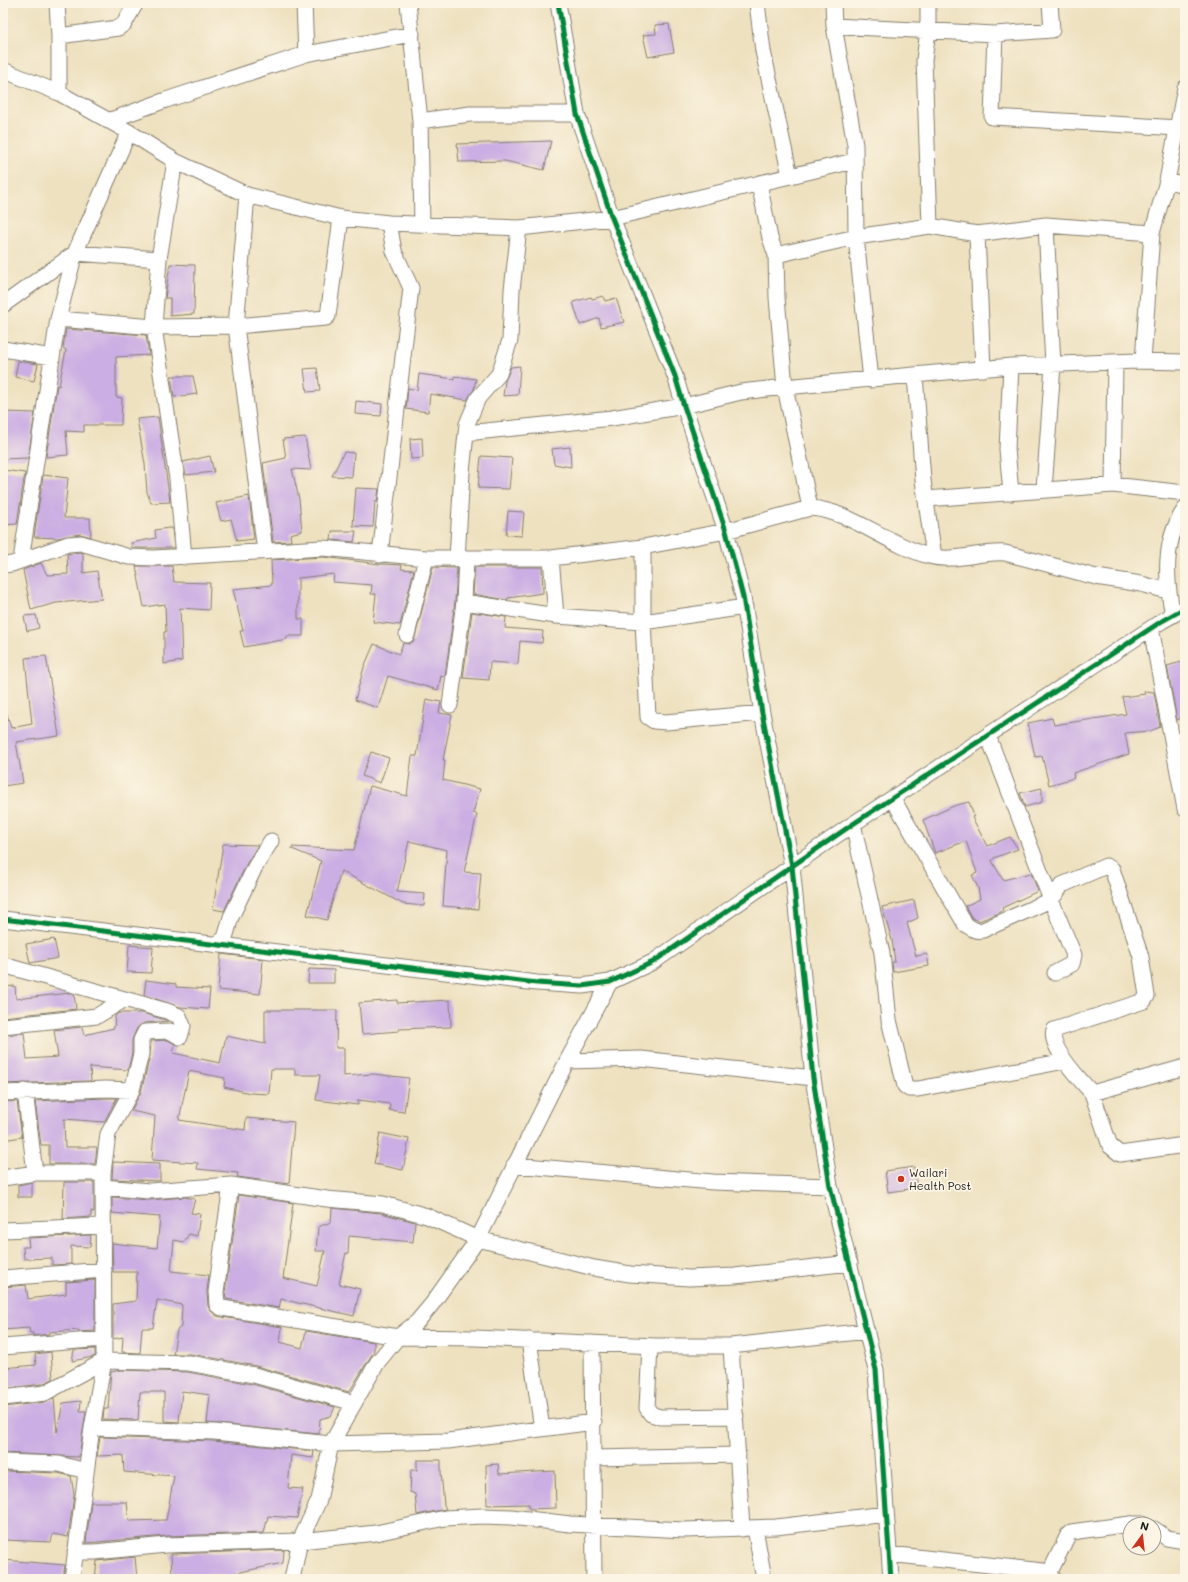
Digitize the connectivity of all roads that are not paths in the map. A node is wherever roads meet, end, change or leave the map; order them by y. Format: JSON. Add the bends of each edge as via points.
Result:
{"nodes":[{"id":1,"x":57,"y":3,"type":"edge"},
{"id":2,"x":136,"y":3,"type":"edge"},
{"id":3,"x":304,"y":3,"type":"edge"},
{"id":4,"x":408,"y":3,"type":"edge"},
{"id":5,"x":558,"y":3,"type":"edge"},
{"id":6,"x":757,"y":3,"type":"edge"},
{"id":7,"x":833,"y":3,"type":"edge"},
{"id":8,"x":928,"y":3,"type":"edge"},
{"id":9,"x":1050,"y":3,"type":"edge"},
{"id":10,"x":834,"y":26,"type":"junction"},
{"id":11,"x":928,"y":31,"type":"junction"},
{"id":12,"x":412,"y":34,"type":"junction"},
{"id":13,"x":995,"y":34,"type":"junction"},
{"id":14,"x":59,"y":36,"type":"junction"},
{"id":15,"x":306,"y":54,"type":"junction"},
{"id":16,"x":3,"y":70,"type":"edge"},
{"id":17,"x":1185,"y":88,"type":"edge"},
{"id":18,"x":59,"y":93,"type":"junction"},
{"id":19,"x":577,"y":114,"type":"junction"},
{"id":20,"x":108,"y":121,"type":"junction"},
{"id":21,"x":420,"y":121,"type":"junction"},
{"id":22,"x":1179,"y":128,"type":"junction"},
{"id":23,"x":129,"y":132,"type":"junction"},
{"id":24,"x":175,"y":161,"type":"junction"},
{"id":25,"x":854,"y":161,"type":"junction"},
{"id":26,"x":790,"y":176,"type":"junction"},
{"id":27,"x":1167,"y":182,"type":"junction"},
{"id":28,"x":759,"y":183,"type":"junction"},
{"id":29,"x":1185,"y":185,"type":"edge"},
{"id":30,"x":247,"y":195,"type":"junction"},
{"id":31,"x":341,"y":218,"type":"junction"},
{"id":32,"x":612,"y":218,"type":"junction"},
{"id":33,"x":389,"y":223,"type":"junction"},
{"id":34,"x":422,"y":224,"type":"junction"},
{"id":35,"x":1046,"y":225,"type":"junction"},
{"id":36,"x":930,"y":226,"type":"junction"},
{"id":37,"x":519,"y":228,"type":"junction"},
{"id":38,"x":1152,"y":233,"type":"junction"},
{"id":39,"x":977,"y":234,"type":"junction"},
{"id":40,"x":856,"y":237,"type":"junction"},
{"id":41,"x":75,"y":253,"type":"junction"},
{"id":42,"x":776,"y":255,"type":"junction"},
{"id":43,"x":159,"y":259,"type":"junction"},
{"id":44,"x":3,"y":305,"type":"edge"},
{"id":45,"x":58,"y":319,"type":"junction"},
{"id":46,"x":236,"y":326,"type":"junction"},
{"id":47,"x":154,"y":328,"type":"junction"},
{"id":48,"x":3,"y":349,"type":"edge"},
{"id":49,"x":52,"y":357,"type":"junction"},
{"id":50,"x":1143,"y":361,"type":"junction"},
{"id":51,"x":1185,"y":362,"type":"edge"},
{"id":52,"x":1115,"y":363,"type":"junction"},
{"id":53,"x":1052,"y":365,"type":"junction"},
{"id":54,"x":1011,"y":366,"type":"junction"},
{"id":55,"x":983,"y":369,"type":"junction"},
{"id":56,"x":915,"y":376,"type":"junction"},
{"id":57,"x":871,"y":380,"type":"junction"},
{"id":58,"x":785,"y":387,"type":"junction"},
{"id":59,"x":684,"y":406,"type":"junction"},
{"id":60,"x":466,"y":433,"type":"junction"},
{"id":61,"x":1113,"y":485,"type":"junction"},
{"id":62,"x":1044,"y":490,"type":"junction"},
{"id":63,"x":1011,"y":493,"type":"junction"},
{"id":64,"x":1185,"y":494,"type":"edge"},
{"id":65,"x":926,"y":499,"type":"junction"},
{"id":66,"x":810,"y":508,"type":"junction"},
{"id":67,"x":1185,"y":509,"type":"edge"},
{"id":68,"x":726,"y":531,"type":"junction"},
{"id":69,"x":643,"y":547,"type":"junction"},
{"id":70,"x":265,"y":551,"type":"junction"},
{"id":71,"x":380,"y":555,"type":"junction"},
{"id":72,"x":184,"y":557,"type":"junction"},
{"id":73,"x":934,"y":557,"type":"junction"},
{"id":74,"x":426,"y":558,"type":"junction"},
{"id":75,"x":462,"y":558,"type":"junction"},
{"id":76,"x":551,"y":558,"type":"junction"},
{"id":77,"x":22,"y":560,"type":"junction"},
{"id":78,"x":3,"y":565,"type":"edge"},
{"id":79,"x":1168,"y":591,"type":"junction"},
{"id":80,"x":464,"y":602,"type":"junction"},
{"id":81,"x":745,"y":607,"type":"junction"},
{"id":82,"x":1179,"y":611,"type":"edge"},
{"id":83,"x":556,"y":616,"type":"junction"},
{"id":84,"x":643,"y":622,"type":"junction"},
{"id":85,"x":1152,"y":628,"type":"junction"},
{"id":86,"x":408,"y":635,"type":"dead end"},
{"id":87,"x":450,"y":705,"type":"dead end"},
{"id":88,"x":762,"y":713,"type":"junction"},
{"id":89,"x":988,"y":736,"type":"junction"},
{"id":90,"x":893,"y":799,"type":"junction"},
{"id":91,"x":1185,"y":809,"type":"edge"},
{"id":92,"x":853,"y":824,"type":"junction"},
{"id":93,"x":270,"y":841,"type":"dead end"},
{"id":94,"x":792,"y":866,"type":"junction"},
{"id":95,"x":1050,"y":900,"type":"junction"},
{"id":96,"x":3,"y":919,"type":"edge"},
{"id":97,"x":217,"y":944,"type":"junction"},
{"id":98,"x":3,"y":965,"type":"edge"},
{"id":99,"x":1055,"y":972,"type":"dead end"},
{"id":100,"x":610,"y":982,"type":"junction"},
{"id":101,"x":125,"y":999,"type":"junction"},
{"id":102,"x":3,"y":1026,"type":"edge"},
{"id":103,"x":567,"y":1061,"type":"junction"},
{"id":104,"x":1065,"y":1061,"type":"junction"},
{"id":105,"x":1185,"y":1067,"type":"edge"},
{"id":106,"x":813,"y":1078,"type":"junction"},
{"id":107,"x":132,"y":1090,"type":"junction"},
{"id":108,"x":25,"y":1091,"type":"junction"},
{"id":109,"x":3,"y":1093,"type":"edge"},
{"id":110,"x":1092,"y":1093,"type":"junction"},
{"id":111,"x":1185,"y":1145,"type":"edge"},
{"id":112,"x":514,"y":1165,"type":"junction"},
{"id":113,"x":35,"y":1173,"type":"junction"},
{"id":114,"x":3,"y":1178,"type":"edge"},
{"id":115,"x":103,"y":1180,"type":"junction"},
{"id":116,"x":231,"y":1185,"type":"junction"},
{"id":117,"x":830,"y":1186,"type":"junction"},
{"id":118,"x":102,"y":1226,"type":"junction"},
{"id":119,"x":3,"y":1230,"type":"edge"},
{"id":120,"x":478,"y":1239,"type":"junction"},
{"id":121,"x":850,"y":1263,"type":"junction"},
{"id":122,"x":104,"y":1270,"type":"junction"},
{"id":123,"x":3,"y":1278,"type":"edge"},
{"id":124,"x":867,"y":1331,"type":"junction"},
{"id":125,"x":398,"y":1337,"type":"junction"},
{"id":126,"x":104,"y":1339,"type":"junction"},
{"id":127,"x":529,"y":1340,"type":"junction"},
{"id":128,"x":592,"y":1343,"type":"junction"},
{"id":129,"x":650,"y":1346,"type":"junction"},
{"id":130,"x":731,"y":1346,"type":"junction"},
{"id":131,"x":3,"y":1347,"type":"edge"},
{"id":132,"x":104,"y":1361,"type":"junction"},
{"id":133,"x":3,"y":1398,"type":"edge"},
{"id":134,"x":354,"y":1404,"type":"junction"},
{"id":135,"x":736,"y":1416,"type":"junction"},
{"id":136,"x":594,"y":1422,"type":"junction"},
{"id":137,"x":92,"y":1428,"type":"junction"},
{"id":138,"x":542,"y":1429,"type":"junction"},
{"id":139,"x":331,"y":1444,"type":"junction"},
{"id":140,"x":738,"y":1455,"type":"junction"},
{"id":141,"x":594,"y":1458,"type":"junction"},
{"id":142,"x":3,"y":1462,"type":"edge"},
{"id":143,"x":86,"y":1471,"type":"junction"},
{"id":144,"x":886,"y":1514,"type":"junction"},
{"id":145,"x":1122,"y":1525,"type":"edge"},
{"id":146,"x":594,"y":1526,"type":"junction"},
{"id":147,"x":749,"y":1528,"type":"junction"},
{"id":148,"x":1162,"y":1535,"type":"edge"},
{"id":149,"x":300,"y":1541,"type":"junction"},
{"id":150,"x":1185,"y":1541,"type":"edge"},
{"id":151,"x":74,"y":1552,"type":"junction"},
{"id":152,"x":889,"y":1554,"type":"junction"},
{"id":153,"x":1051,"y":1577,"type":"edge"},
{"id":154,"x":72,"y":1579,"type":"edge"},
{"id":155,"x":292,"y":1579,"type":"edge"},
{"id":156,"x":594,"y":1579,"type":"edge"},
{"id":157,"x":764,"y":1579,"type":"edge"},
{"id":158,"x":891,"y":1579,"type":"edge"}],
"edges":[{"from":1,"to":14,"type":"street"},
{"from":2,"to":14,"type":"street","via":[[124,24],[118,28]]},
{"from":3,"to":15,"type":"street"},
{"from":4,"to":12,"type":"street"},
{"from":5,"to":19,"type":"street"},
{"from":6,"to":26,"type":"street","via":[[763,51]]},
{"from":7,"to":10,"type":"street"},
{"from":8,"to":11,"type":"street"},
{"from":9,"to":13,"type":"street","via":[[1052,30]]},
{"from":10,"to":11,"type":"street"},
{"from":10,"to":25,"type":"street","via":[[853,126]]},
{"from":11,"to":13,"type":"street"},
{"from":11,"to":36,"type":"street","via":[[924,60]]},
{"from":12,"to":15,"type":"street"},
{"from":12,"to":21,"type":"street"},
{"from":13,"to":22,"type":"street","via":[[992,117]]},
{"from":14,"to":18,"type":"street"},
{"from":15,"to":20,"type":"street"},
{"from":16,"to":18,"type":"street"},
{"from":17,"to":22,"type":"street"},
{"from":18,"to":20,"type":"street"},
{"from":19,"to":21,"type":"street","via":[[470,114]]},
{"from":19,"to":32,"type":"street"},
{"from":20,"to":23,"type":"street"},
{"from":21,"to":34,"type":"street"},
{"from":22,"to":27,"type":"street"},
{"from":23,"to":24,"type":"street"},
{"from":23,"to":41,"type":"street"},
{"from":24,"to":30,"type":"street"},
{"from":24,"to":43,"type":"street"},
{"from":25,"to":26,"type":"street"},
{"from":25,"to":40,"type":"street"},
{"from":26,"to":28,"type":"street"},
{"from":27,"to":29,"type":"street"},
{"from":27,"to":38,"type":"street"},
{"from":28,"to":32,"type":"street"},
{"from":28,"to":42,"type":"street"},
{"from":30,"to":31,"type":"street"},
{"from":30,"to":46,"type":"street"},
{"from":31,"to":33,"type":"street"},
{"from":31,"to":46,"type":"street","via":[[328,316],[322,319]]},
{"from":32,"to":37,"type":"street"},
{"from":32,"to":59,"type":"street","via":[[676,376]]},
{"from":33,"to":34,"type":"street"},
{"from":33,"to":71,"type":"street","via":[[394,251],[411,288]]},
{"from":34,"to":37,"type":"street"},
{"from":35,"to":38,"type":"street"},
{"from":35,"to":39,"type":"street"},
{"from":35,"to":53,"type":"street"},
{"from":36,"to":39,"type":"street"},
{"from":36,"to":40,"type":"street"},
{"from":37,"to":60,"type":"street","via":[[512,290],[510,340],[498,374],[478,398]]},
{"from":38,"to":50,"type":"street"},
{"from":39,"to":55,"type":"street"},
{"from":40,"to":42,"type":"street"},
{"from":40,"to":57,"type":"street"},
{"from":41,"to":43,"type":"street"},
{"from":41,"to":44,"type":"street"},
{"from":41,"to":45,"type":"street"},
{"from":42,"to":58,"type":"street"},
{"from":43,"to":47,"type":"street"},
{"from":45,"to":47,"type":"street"},
{"from":45,"to":49,"type":"street"},
{"from":46,"to":47,"type":"street"},
{"from":46,"to":70,"type":"street"},
{"from":47,"to":72,"type":"street","via":[[177,479]]},
{"from":48,"to":49,"type":"street"},
{"from":49,"to":77,"type":"street"},
{"from":50,"to":51,"type":"street"},
{"from":50,"to":52,"type":"street"},
{"from":52,"to":53,"type":"street"},
{"from":52,"to":61,"type":"street"},
{"from":53,"to":54,"type":"street"},
{"from":53,"to":62,"type":"street"},
{"from":54,"to":55,"type":"street"},
{"from":54,"to":63,"type":"street","via":[[1007,449]]},
{"from":55,"to":56,"type":"street"},
{"from":56,"to":57,"type":"street"},
{"from":56,"to":65,"type":"street"},
{"from":57,"to":58,"type":"street"},
{"from":58,"to":59,"type":"street","via":[[736,393]]},
{"from":58,"to":66,"type":"street"},
{"from":59,"to":60,"type":"street","via":[[612,418]]},
{"from":59,"to":68,"type":"street"},
{"from":60,"to":75,"type":"street","via":[[462,472]]},
{"from":61,"to":62,"type":"street"},
{"from":61,"to":64,"type":"street"},
{"from":62,"to":63,"type":"street"},
{"from":63,"to":65,"type":"street"},
{"from":65,"to":73,"type":"street"},
{"from":66,"to":68,"type":"street"},
{"from":66,"to":73,"type":"street","via":[[821,508],[840,515],[882,538]]},
{"from":67,"to":79,"type":"street","via":[[1170,541]]},
{"from":68,"to":69,"type":"street"},
{"from":68,"to":81,"type":"street"},
{"from":69,"to":76,"type":"street"},
{"from":69,"to":84,"type":"street"},
{"from":70,"to":71,"type":"street","via":[[323,548]]},
{"from":70,"to":72,"type":"street"},
{"from":71,"to":74,"type":"street"},
{"from":72,"to":77,"type":"street","via":[[129,557],[81,543],[68,544]]},
{"from":73,"to":79,"type":"street","via":[[946,559],[1005,553],[1096,577]]},
{"from":74,"to":75,"type":"street"},
{"from":74,"to":86,"type":"street"},
{"from":75,"to":76,"type":"street"},
{"from":75,"to":80,"type":"street"},
{"from":76,"to":83,"type":"street"},
{"from":77,"to":78,"type":"street"},
{"from":79,"to":82,"type":"street"},
{"from":80,"to":83,"type":"street"},
{"from":80,"to":87,"type":"street"},
{"from":81,"to":84,"type":"street"},
{"from":81,"to":88,"type":"street"},
{"from":82,"to":85,"type":"street"},
{"from":83,"to":84,"type":"street"},
{"from":84,"to":88,"type":"street","via":[[648,717],[654,721],[666,722]]},
{"from":85,"to":89,"type":"street"},
{"from":85,"to":91,"type":"street"},
{"from":88,"to":94,"type":"street"},
{"from":89,"to":90,"type":"street"},
{"from":89,"to":95,"type":"street"},
{"from":90,"to":92,"type":"street"},
{"from":90,"to":95,"type":"street","via":[[965,924],[972,930],[983,930]]},
{"from":92,"to":94,"type":"street"},
{"from":92,"to":104,"type":"street","via":[[882,953],[888,1020],[905,1086],[909,1089],[918,1089]]},
{"from":93,"to":97,"type":"street","via":[[231,917],[225,938]]},
{"from":94,"to":100,"type":"street","via":[[653,962]]},
{"from":94,"to":106,"type":"street"},
{"from":95,"to":99,"type":"street","via":[[1074,955],[1072,964]]},
{"from":95,"to":104,"type":"street","via":[[1062,885],[1106,866],[1112,869],[1141,957],[1147,989],[1144,1001],[1054,1030],[1053,1038]]},
{"from":96,"to":97,"type":"street"},
{"from":97,"to":100,"type":"street","via":[[537,983],[582,986]]},
{"from":98,"to":101,"type":"street"},
{"from":100,"to":103,"type":"street"},
{"from":101,"to":102,"type":"street","via":[[97,1016]]},
{"from":101,"to":107,"type":"street","via":[[179,1016],[183,1026],[180,1038],[170,1031],[145,1032],[141,1040],[141,1054]]},
{"from":103,"to":106,"type":"street","via":[[641,1059]]},
{"from":103,"to":112,"type":"street"},
{"from":104,"to":110,"type":"street"},
{"from":105,"to":110,"type":"street"},
{"from":106,"to":117,"type":"street"},
{"from":107,"to":108,"type":"street"},
{"from":107,"to":115,"type":"street","via":[[108,1134]]},
{"from":108,"to":109,"type":"street"},
{"from":108,"to":113,"type":"street"},
{"from":110,"to":111,"type":"street","via":[[1110,1146],[1120,1154]]},
{"from":112,"to":117,"type":"street","via":[[712,1182]]},
{"from":112,"to":120,"type":"street"},
{"from":113,"to":114,"type":"street"},
{"from":113,"to":115,"type":"street"},
{"from":115,"to":116,"type":"street","via":[[154,1191]]},
{"from":115,"to":118,"type":"street"},
{"from":116,"to":120,"type":"street","via":[[402,1208],[427,1216]]},
{"from":116,"to":125,"type":"street","via":[[216,1305]]},
{"from":117,"to":121,"type":"street"},
{"from":118,"to":119,"type":"street"},
{"from":118,"to":122,"type":"street"},
{"from":120,"to":121,"type":"street","via":[[594,1268],[637,1275],[689,1278],[735,1276]]},
{"from":120,"to":125,"type":"street","via":[[432,1304],[417,1322]]},
{"from":121,"to":124,"type":"street"},
{"from":122,"to":123,"type":"street"},
{"from":122,"to":126,"type":"street"},
{"from":124,"to":130,"type":"street"},
{"from":124,"to":144,"type":"street","via":[[876,1370]]},
{"from":125,"to":127,"type":"street"},
{"from":125,"to":134,"type":"street","via":[[377,1363]]},
{"from":126,"to":131,"type":"street"},
{"from":126,"to":132,"type":"street"},
{"from":127,"to":128,"type":"street"},
{"from":127,"to":138,"type":"street"},
{"from":128,"to":129,"type":"street"},
{"from":128,"to":136,"type":"street"},
{"from":129,"to":130,"type":"street"},
{"from":129,"to":135,"type":"street","via":[[648,1408],[651,1414]]},
{"from":130,"to":135,"type":"street"},
{"from":132,"to":133,"type":"street","via":[[46,1393]]},
{"from":132,"to":134,"type":"street","via":[[189,1363],[254,1375]]},
{"from":132,"to":137,"type":"street"},
{"from":134,"to":139,"type":"street"},
{"from":135,"to":140,"type":"street"},
{"from":136,"to":138,"type":"street"},
{"from":136,"to":141,"type":"street"},
{"from":137,"to":139,"type":"street","via":[[214,1432]]},
{"from":137,"to":143,"type":"street"},
{"from":138,"to":139,"type":"street","via":[[448,1442]]},
{"from":139,"to":149,"type":"street","via":[[319,1500]]},
{"from":140,"to":141,"type":"street"},
{"from":140,"to":147,"type":"street"},
{"from":141,"to":146,"type":"street"},
{"from":142,"to":143,"type":"street","via":[[59,1464]]},
{"from":143,"to":151,"type":"street"},
{"from":144,"to":147,"type":"street"},
{"from":144,"to":152,"type":"street"},
{"from":145,"to":153,"type":"street","via":[[1071,1532]]},
{"from":146,"to":147,"type":"street","via":[[684,1530]]},
{"from":146,"to":149,"type":"street","via":[[482,1516],[445,1518],[376,1533]]},
{"from":146,"to":156,"type":"street"},
{"from":147,"to":157,"type":"street"},
{"from":148,"to":150,"type":"street"},
{"from":149,"to":151,"type":"street","via":[[166,1545]]},
{"from":149,"to":155,"type":"street"},
{"from":151,"to":154,"type":"street"},
{"from":152,"to":153,"type":"street","via":[[1043,1571]]},
{"from":152,"to":158,"type":"street"}]}
